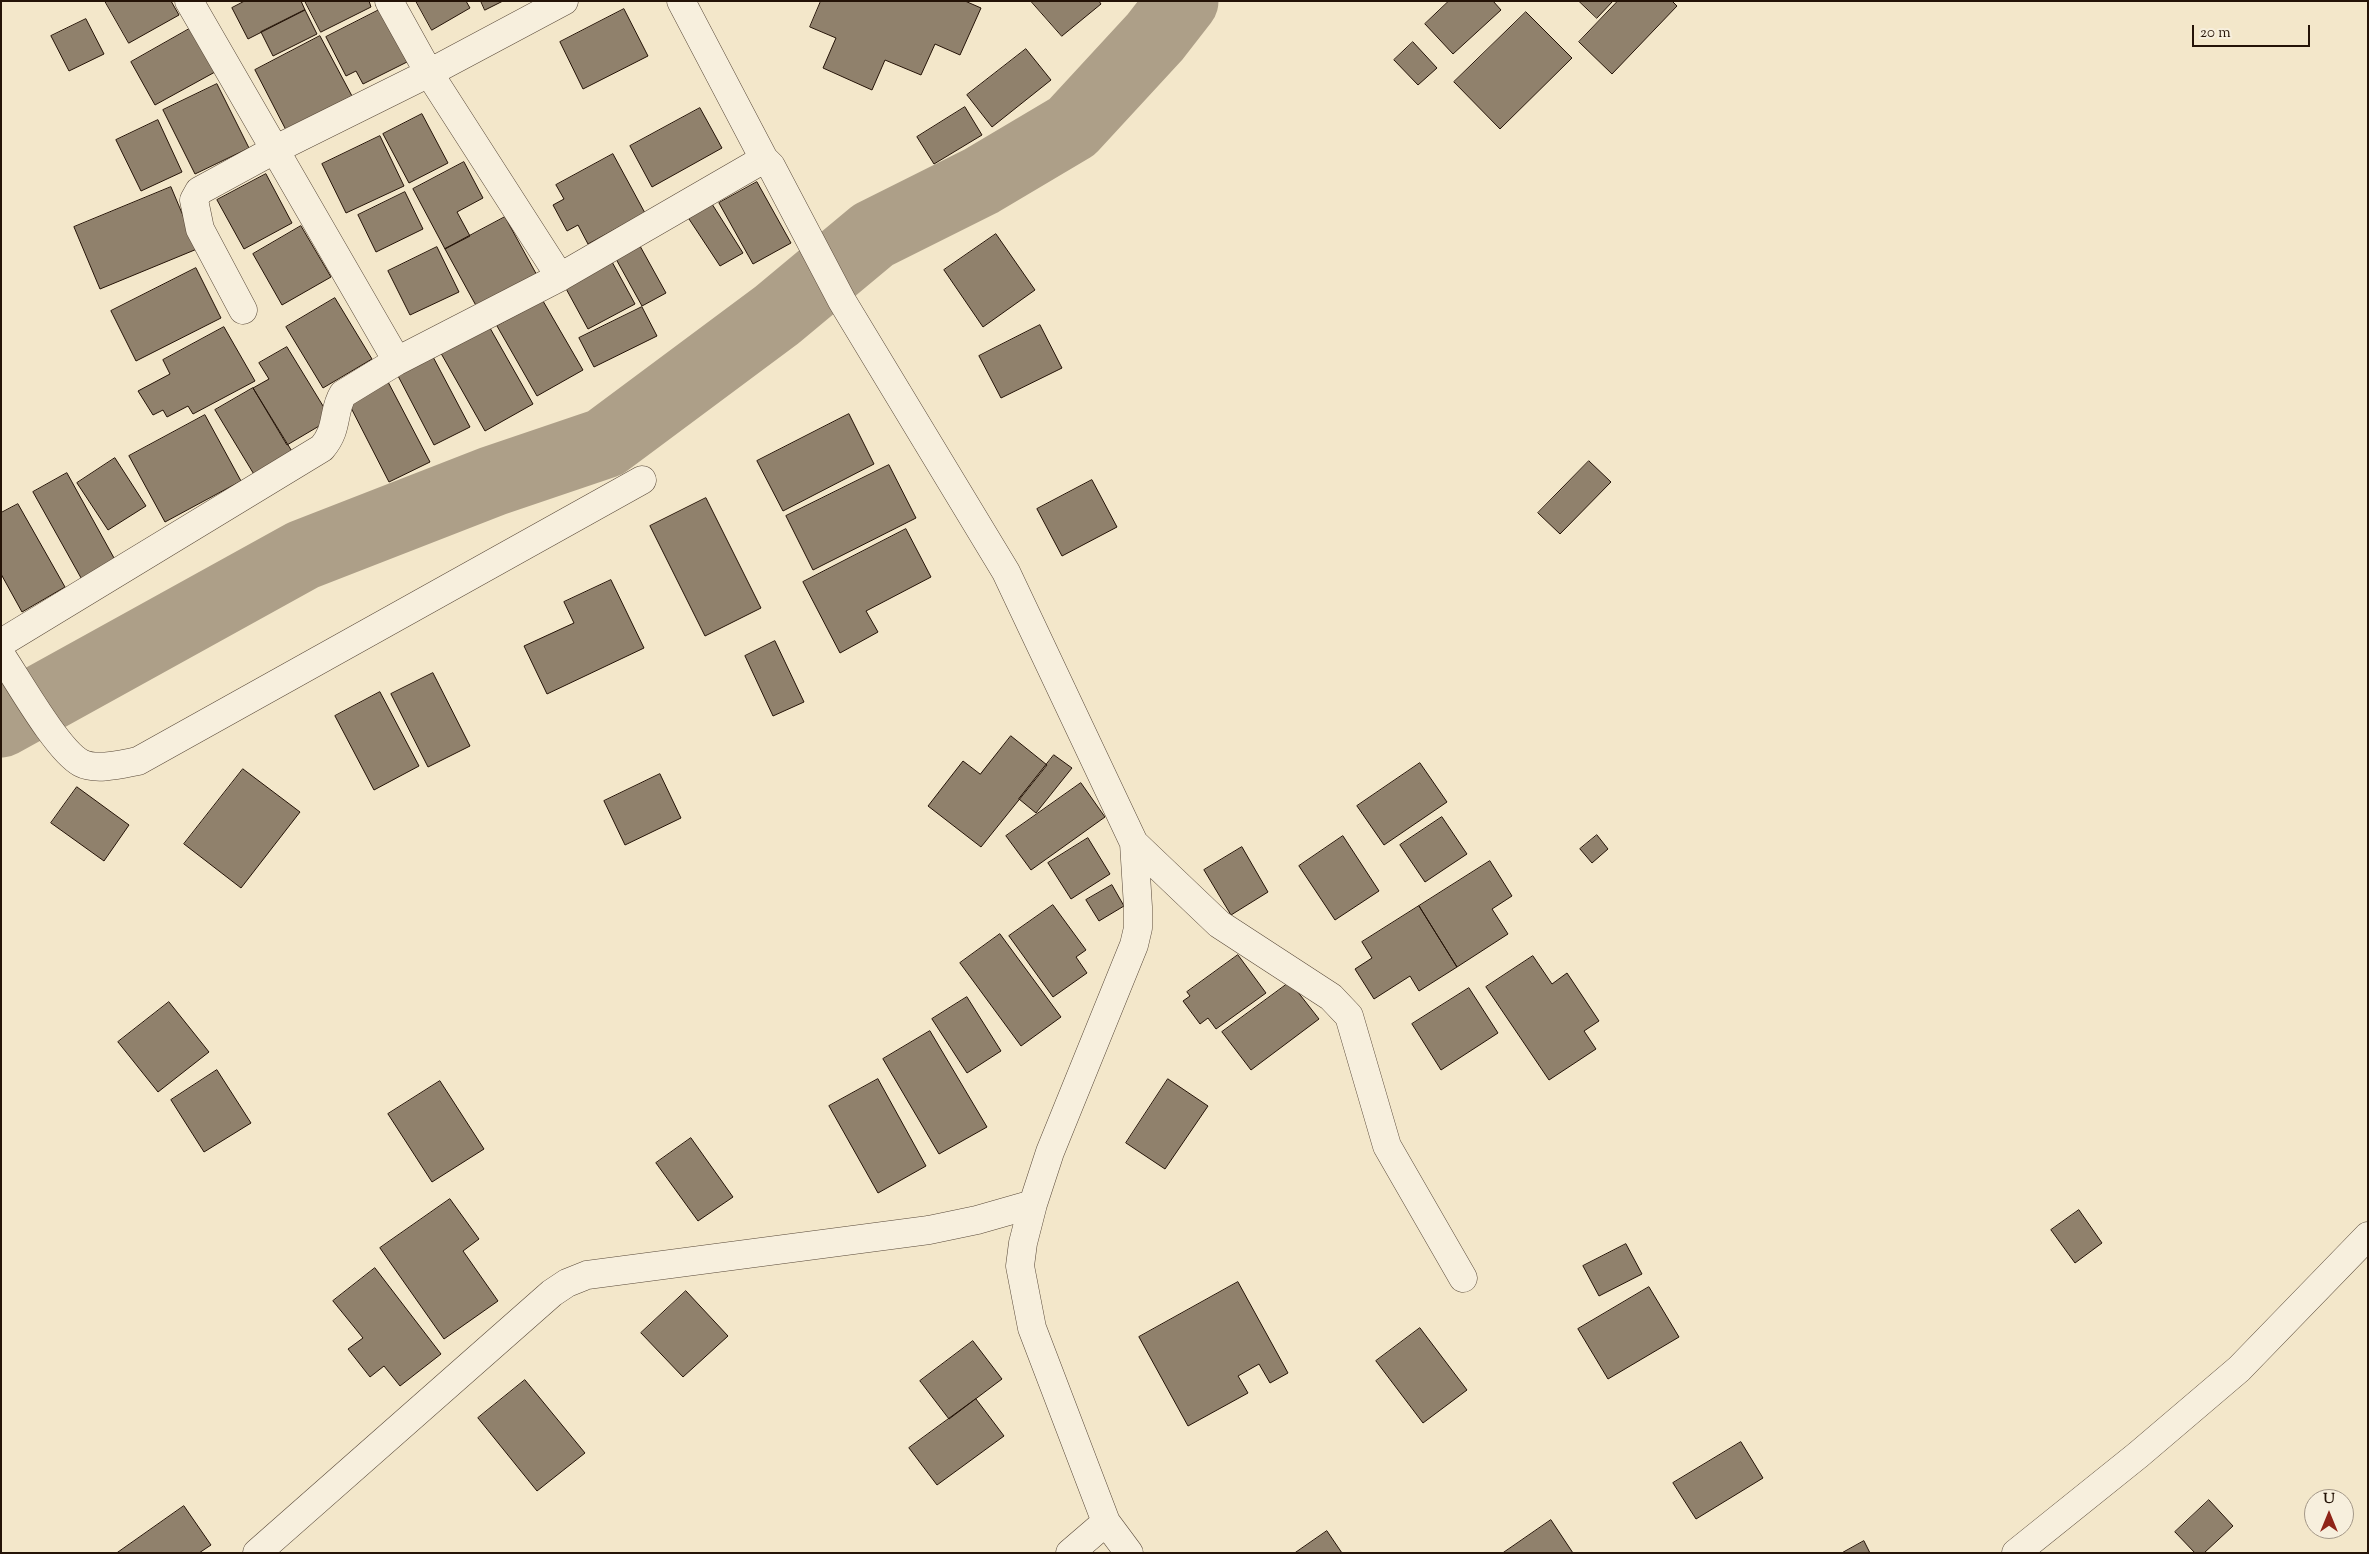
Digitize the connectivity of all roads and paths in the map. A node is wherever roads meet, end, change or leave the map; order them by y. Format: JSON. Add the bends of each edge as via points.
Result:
{"nodes":[{"id":1,"x":189,"y":1,"type":"edge"},
{"id":2,"x":389,"y":1,"type":"edge"},
{"id":3,"x":564,"y":1,"type":"edge"},
{"id":4,"x":681,"y":1,"type":"edge"},
{"id":5,"x":429,"y":73,"type":"junction"},
{"id":6,"x":276,"y":149,"type":"junction"},
{"id":7,"x":764,"y":159,"type":"junction"},
{"id":8,"x":560,"y":277,"type":"junction"},
{"id":9,"x":243,"y":310,"type":"dead end"},
{"id":10,"x":397,"y":361,"type":"junction"},
{"id":11,"x":642,"y":480,"type":"dead end"},
{"id":12,"x":1,"y":643,"type":"edge"},
{"id":13,"x":1,"y":655,"type":"edge"},
{"id":14,"x":1134,"y":844,"type":"junction"},
{"id":15,"x":1032,"y":1204,"type":"junction"},
{"id":16,"x":2368,"y":1236,"type":"edge"},
{"id":17,"x":1463,"y":1278,"type":"dead end"},
{"id":18,"x":1106,"y":1522,"type":"junction"},
{"id":19,"x":257,"y":1553,"type":"edge"},
{"id":20,"x":1070,"y":1553,"type":"edge"},
{"id":21,"x":1129,"y":1553,"type":"edge"},
{"id":22,"x":2016,"y":1553,"type":"edge"}],
"edges":[{"from":1,"to":6,"type":"street"},
{"from":2,"to":5,"type":"street"},
{"from":3,"to":5,"type":"street"},
{"from":4,"to":7,"type":"street"},
{"from":5,"to":6,"type":"street"},
{"from":5,"to":8,"type":"street"},
{"from":6,"to":9,"type":"street","via":[[199,191],[194,200],[200,229]]},
{"from":6,"to":10,"type":"street"},
{"from":7,"to":8,"type":"street"},
{"from":7,"to":14,"type":"street","via":[[771,166],[842,301],[1006,572]]},
{"from":8,"to":10,"type":"street"},
{"from":10,"to":12,"type":"street","via":[[343,394],[331,437],[322,448]]},
{"from":11,"to":13,"type":"street","via":[[138,761],[108,767],[81,763],[57,740]]},
{"from":14,"to":15,"type":"street","via":[[1138,928],[1134,945]]},
{"from":14,"to":17,"type":"street","via":[[1219,924],[1342,1006],[1349,1016],[1387,1146]]},
{"from":15,"to":18,"type":"street","via":[[1020,1266],[1032,1328]]},
{"from":15,"to":19,"type":"street","via":[[929,1230],[587,1275],[568,1283],[552,1293]]},
{"from":16,"to":22,"type":"street","via":[[2239,1369]]},
{"from":18,"to":20,"type":"street"},
{"from":18,"to":21,"type":"street"}]}
